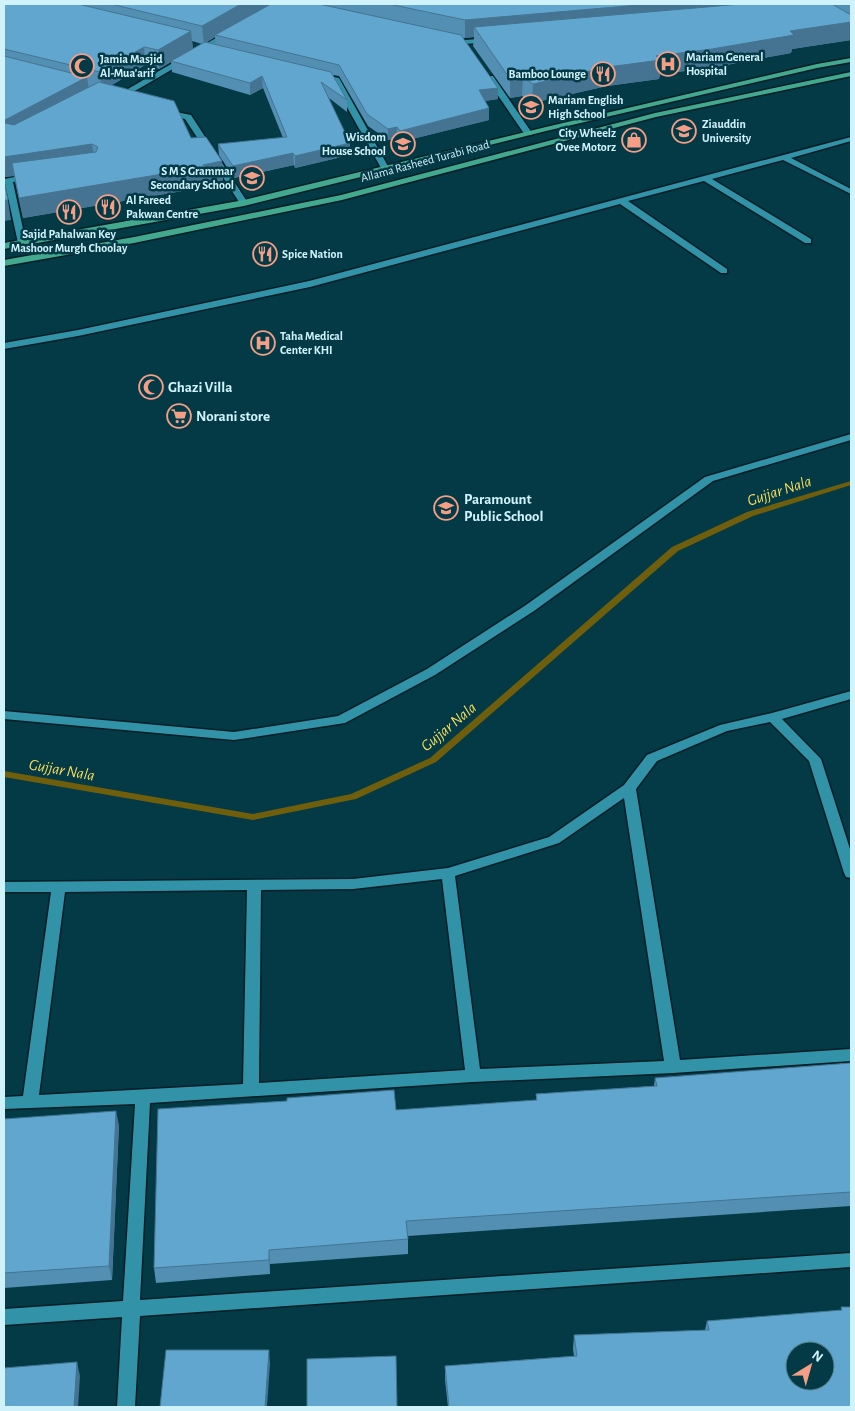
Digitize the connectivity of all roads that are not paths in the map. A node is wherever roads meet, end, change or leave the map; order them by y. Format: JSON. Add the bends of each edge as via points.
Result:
{"nodes":[{"id":1,"x":240,"y":28,"type":"edge"},
{"id":2,"x":446,"y":38,"type":"edge"},
{"id":3,"x":504,"y":39,"type":"edge"},
{"id":4,"x":465,"y":42,"type":"junction"},
{"id":5,"x":196,"y":45,"type":"edge"},
{"id":6,"x":206,"y":48,"type":"junction"},
{"id":7,"x":215,"y":50,"type":"edge"},
{"id":8,"x":470,"y":50,"type":"edge"},
{"id":9,"x":851,"y":60,"type":"edge"},
{"id":10,"x":308,"y":73,"type":"edge"},
{"id":11,"x":487,"y":74,"type":"edge"},
{"id":12,"x":851,"y":74,"type":"edge"},
{"id":13,"x":124,"y":101,"type":"edge"},
{"id":14,"x":152,"y":108,"type":"edge"},
{"id":15,"x":528,"y":133,"type":"junction"},
{"id":16,"x":851,"y":139,"type":"edge"},
{"id":17,"x":782,"y":156,"type":"junction"},
{"id":18,"x":385,"y":168,"type":"junction"},
{"id":19,"x":37,"y":176,"type":"edge"},
{"id":20,"x":705,"y":178,"type":"junction"},
{"id":21,"x":6,"y":181,"type":"edge"},
{"id":22,"x":851,"y":192,"type":"edge"},
{"id":23,"x":623,"y":202,"type":"junction"},
{"id":24,"x":244,"y":203,"type":"junction"},
{"id":25,"x":808,"y":241,"type":"dead end"},
{"id":26,"x":22,"y":243,"type":"junction"},
{"id":27,"x":4,"y":246,"type":"edge"},
{"id":28,"x":4,"y":263,"type":"edge"},
{"id":29,"x":724,"y":271,"type":"dead end"},
{"id":30,"x":4,"y":346,"type":"edge"},
{"id":31,"x":851,"y":437,"type":"edge"},
{"id":32,"x":851,"y":695,"type":"edge"},
{"id":33,"x":4,"y":715,"type":"edge"},
{"id":34,"x":773,"y":717,"type":"junction"},
{"id":35,"x":629,"y":788,"type":"junction"},
{"id":36,"x":448,"y":873,"type":"junction"},
{"id":37,"x":851,"y":873,"type":"edge"},
{"id":38,"x":254,"y":885,"type":"junction"},
{"id":39,"x":4,"y":887,"type":"edge"},
{"id":40,"x":59,"y":887,"type":"junction"},
{"id":41,"x":851,"y":1055,"type":"edge"},
{"id":42,"x":673,"y":1067,"type":"junction"},
{"id":43,"x":473,"y":1076,"type":"junction"},
{"id":44,"x":251,"y":1089,"type":"junction"},
{"id":45,"x":144,"y":1097,"type":"junction"},
{"id":46,"x":30,"y":1102,"type":"junction"},
{"id":47,"x":4,"y":1103,"type":"edge"},
{"id":48,"x":851,"y":1260,"type":"edge"},
{"id":49,"x":131,"y":1308,"type":"junction"},
{"id":50,"x":4,"y":1317,"type":"edge"},
{"id":51,"x":126,"y":1407,"type":"edge"}],
"edges":[{"from":1,"to":6,"type":"street"},
{"from":2,"to":4,"type":"street"},
{"from":3,"to":4,"type":"street"},
{"from":4,"to":8,"type":"street"},
{"from":5,"to":6,"type":"street"},
{"from":6,"to":7,"type":"street"},
{"from":6,"to":13,"type":"street","via":[[112,98]]},
{"from":9,"to":15,"type":"main road","name":"Allama Rasheed Turabi Road"},
{"from":10,"to":18,"type":"street","via":[[336,80]]},
{"from":11,"to":15,"type":"street"},
{"from":12,"to":28,"type":"main road","name":"Allama Rasheed Turabi Road","via":[[655,114],[342,197]]},
{"from":14,"to":24,"type":"street","via":[[188,117]]},
{"from":15,"to":18,"type":"main road","name":"Allama Rasheed Turabi Road"},
{"from":16,"to":17,"type":"street"},
{"from":17,"to":20,"type":"street"},
{"from":17,"to":22,"type":"street"},
{"from":18,"to":24,"type":"main road","name":"Allama Rasheed Turabi Road"},
{"from":19,"to":21,"type":"street"},
{"from":20,"to":23,"type":"street"},
{"from":20,"to":25,"type":"street"},
{"from":21,"to":26,"type":"street"},
{"from":23,"to":29,"type":"street"},
{"from":23,"to":30,"type":"street","via":[[310,284]]},
{"from":24,"to":26,"type":"main road","name":"Allama Rasheed Turabi Road"},
{"from":26,"to":27,"type":"main road","name":"Allama Rasheed Turabi Road"},
{"from":31,"to":33,"type":"street","via":[[709,479],[530,608],[431,672],[341,720],[234,736]]},
{"from":32,"to":34,"type":"street"},
{"from":34,"to":35,"type":"street","via":[[724,728],[652,758]]},
{"from":34,"to":37,"type":"street","via":[[814,759]]},
{"from":35,"to":36,"type":"street","via":[[554,840]]},
{"from":35,"to":42,"type":"street"},
{"from":36,"to":38,"type":"street","via":[[353,884]]},
{"from":36,"to":43,"type":"street"},
{"from":38,"to":40,"type":"street"},
{"from":38,"to":44,"type":"street"},
{"from":39,"to":40,"type":"street"},
{"from":40,"to":46,"type":"street"},
{"from":41,"to":42,"type":"street"},
{"from":42,"to":43,"type":"street"},
{"from":43,"to":44,"type":"street"},
{"from":44,"to":45,"type":"street"},
{"from":45,"to":46,"type":"street"},
{"from":45,"to":49,"type":"street"},
{"from":46,"to":47,"type":"street"},
{"from":48,"to":49,"type":"street"},
{"from":49,"to":50,"type":"street"},
{"from":49,"to":51,"type":"street"}]}
